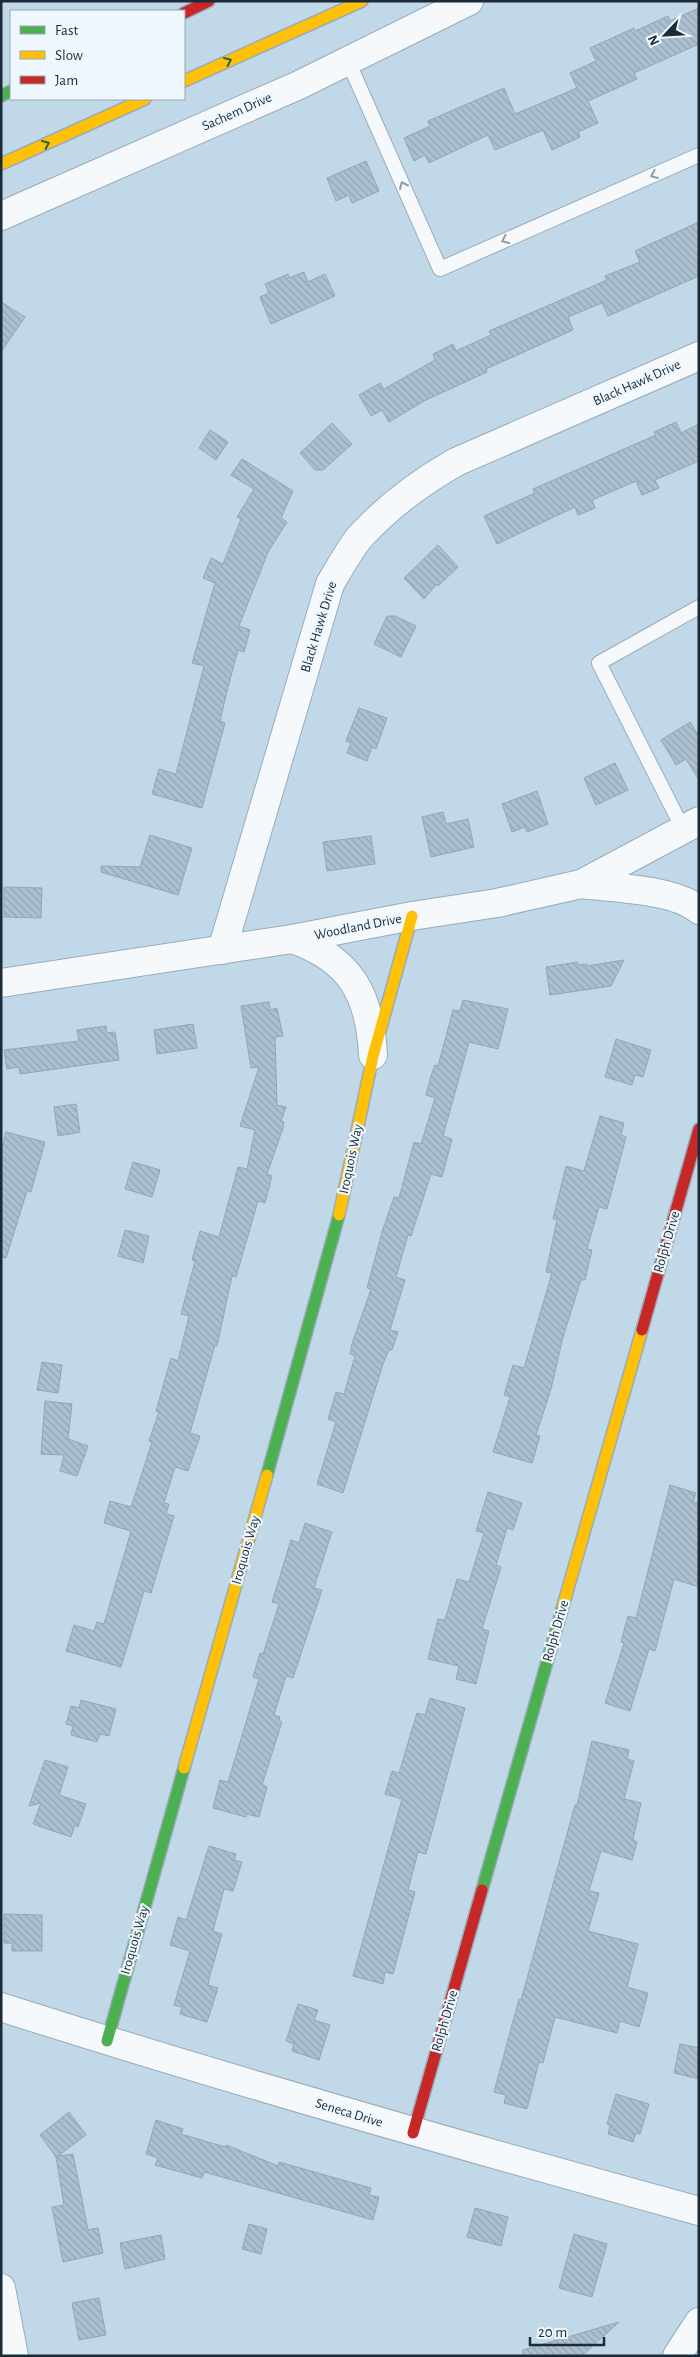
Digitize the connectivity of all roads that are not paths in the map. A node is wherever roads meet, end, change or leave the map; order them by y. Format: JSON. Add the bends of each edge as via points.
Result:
{"nodes":[{"id":1,"x":362,"y":1,"type":"edge"},
{"id":2,"x":469,"y":1,"type":"edge"},
{"id":3,"x":204,"y":3,"type":"edge"},
{"id":4,"x":185,"y":12,"type":"edge"},
{"id":5,"x":348,"y":61,"type":"junction"},
{"id":6,"x":185,"y":81,"type":"edge"},
{"id":7,"x":143,"y":100,"type":"edge"},
{"id":8,"x":699,"y":155,"type":"edge"},
{"id":9,"x":1,"y":164,"type":"edge"},
{"id":10,"x":1,"y":216,"type":"edge"},
{"id":11,"x":699,"y":356,"type":"edge"},
{"id":12,"x":699,"y":606,"type":"edge"},
{"id":13,"x":691,"y":825,"type":"edge"},
{"id":14,"x":582,"y":884,"type":"junction"},
{"id":15,"x":699,"y":910,"type":"edge"},
{"id":16,"x":412,"y":916,"type":"junction"},
{"id":17,"x":292,"y":939,"type":"junction"},
{"id":18,"x":222,"y":950,"type":"junction"},
{"id":19,"x":1,"y":983,"type":"edge"},
{"id":20,"x":374,"y":1056,"type":"junction"},
{"id":21,"x":699,"y":1130,"type":"edge"},
{"id":22,"x":1,"y":2006,"type":"edge"},
{"id":23,"x":107,"y":2041,"type":"junction"},
{"id":24,"x":413,"y":2133,"type":"junction"},
{"id":25,"x":699,"y":2211,"type":"edge"},
{"id":26,"x":1,"y":2288,"type":"edge"},
{"id":27,"x":699,"y":2322,"type":"edge"},
{"id":28,"x":14,"y":2356,"type":"edge"},
{"id":29,"x":677,"y":2356,"type":"edge"}],
"edges":[{"from":6,"to":1,"type":"street","one_way":true},
{"from":2,"to":5,"type":"street","name":"Sachem Drive"},
{"from":3,"to":4,"type":"street"},
{"from":8,"to":5,"type":"lane","one_way":true,"via":[[440,269]]},
{"from":5,"to":10,"type":"street","name":"Sachem Drive"},
{"from":9,"to":7,"type":"street","one_way":true},
{"from":11,"to":18,"type":"street","name":"Black Hawk Drive","via":[[456,462],[425,480],[358,539],[330,584]]},
{"from":12,"to":13,"type":"lane","via":[[599,662]]},
{"from":13,"to":14,"type":"street","name":"Woodland Drive"},
{"from":14,"to":15,"type":"street","via":[[658,893],[678,898]]},
{"from":14,"to":16,"type":"street","name":"Woodland Drive","via":[[497,903]]},
{"from":16,"to":17,"type":"street","name":"Woodland Drive"},
{"from":16,"to":20,"type":"street","name":"Iroquois Way"},
{"from":17,"to":18,"type":"street","name":"Woodland Drive"},
{"from":17,"to":20,"type":"street","name":"Iroquois Way","via":[[316,947],[353,978],[372,1028]]},
{"from":18,"to":19,"type":"street","name":"Woodland Drive"},
{"from":20,"to":23,"type":"street","name":"Iroquois Way","via":[[336,1229]]},
{"from":21,"to":24,"type":"street","name":"Rolph Drive"},
{"from":22,"to":23,"type":"street","name":"Seneca Drive"},
{"from":23,"to":24,"type":"street","name":"Seneca Drive"},
{"from":24,"to":25,"type":"street","name":"Seneca Drive"},
{"from":26,"to":28,"type":"street"},
{"from":27,"to":29,"type":"street"}]}
